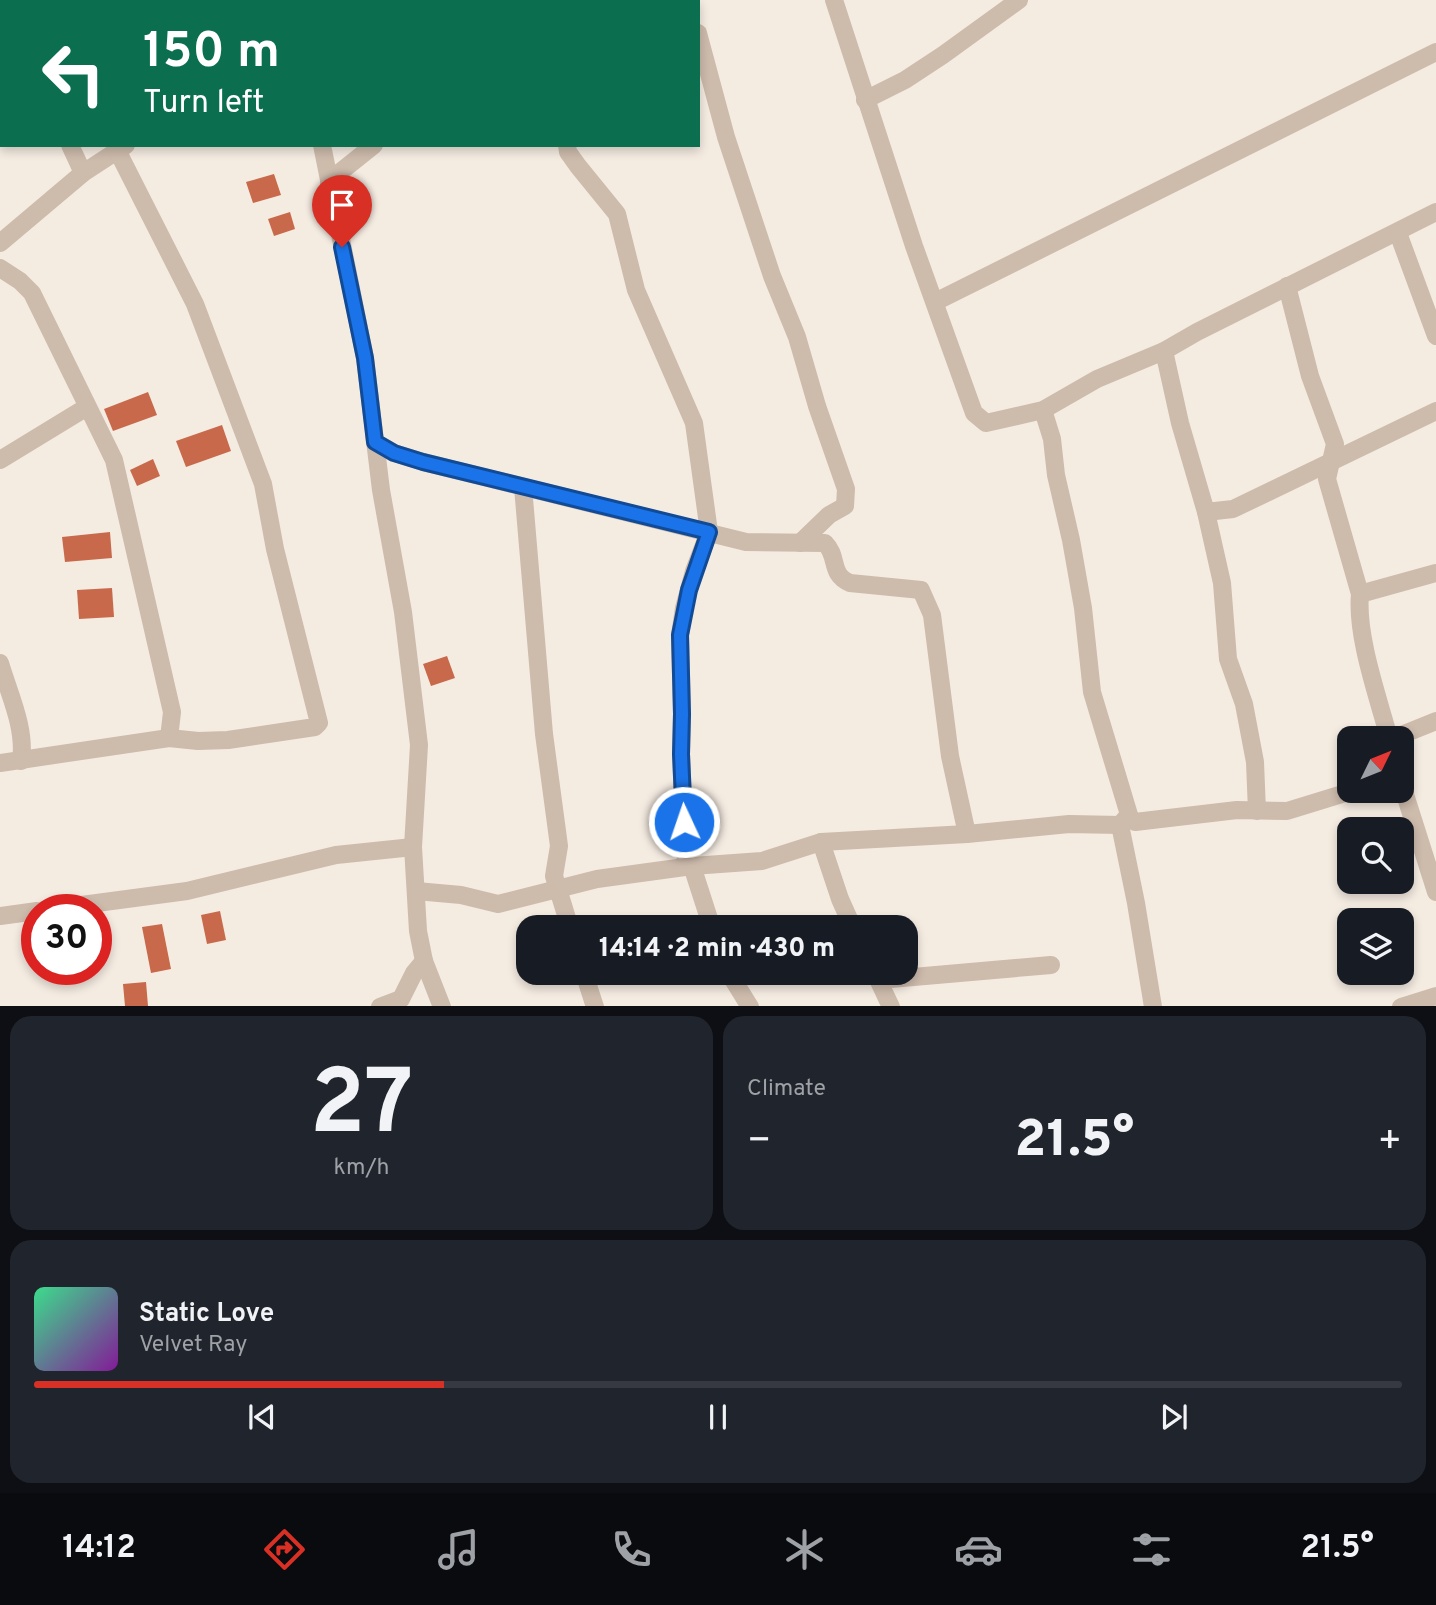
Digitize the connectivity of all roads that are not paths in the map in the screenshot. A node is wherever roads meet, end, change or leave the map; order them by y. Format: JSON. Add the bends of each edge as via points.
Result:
{"nodes":[{"id":1,"x":834,"y":0,"type":"edge"},
{"id":2,"x":1019,"y":0,"type":"edge"},
{"id":3,"x":700,"y":40,"type":"edge"},
{"id":4,"x":1436,"y":52,"type":"edge"},
{"id":5,"x":865,"y":100,"type":"junction"},
{"id":6,"x":71,"y":147,"type":"edge"},
{"id":7,"x":322,"y":147,"type":"edge"},
{"id":8,"x":372,"y":147,"type":"edge"},
{"id":9,"x":567,"y":147,"type":"edge"},
{"id":10,"x":122,"y":148,"type":"edge"},
{"id":11,"x":83,"y":173,"type":"junction"},
{"id":12,"x":329,"y":181,"type":"junction"},
{"id":13,"x":1436,"y":212,"type":"edge"},
{"id":14,"x":1398,"y":233,"type":"junction"},
{"id":15,"x":0,"y":243,"type":"edge"},
{"id":16,"x":0,"y":268,"type":"edge"},
{"id":17,"x":1287,"y":286,"type":"junction"},
{"id":18,"x":935,"y":302,"type":"junction"},
{"id":19,"x":1436,"y":336,"type":"edge"},
{"id":20,"x":1164,"y":351,"type":"junction"},
{"id":21,"x":87,"y":407,"type":"junction"},
{"id":22,"x":1043,"y":410,"type":"junction"},
{"id":23,"x":1436,"y":411,"type":"edge"},
{"id":24,"x":375,"y":442,"type":"junction"},
{"id":25,"x":0,"y":460,"type":"edge"},
{"id":26,"x":1332,"y":460,"type":"junction"},
{"id":27,"x":523,"y":487,"type":"junction"},
{"id":28,"x":1206,"y":512,"type":"junction"},
{"id":29,"x":709,"y":532,"type":"junction"},
{"id":30,"x":800,"y":543,"type":"junction"},
{"id":31,"x":1436,"y":573,"type":"edge"},
{"id":32,"x":1360,"y":594,"type":"junction"},
{"id":33,"x":0,"y":663,"type":"edge"},
{"id":34,"x":1436,"y":721,"type":"edge"},
{"id":35,"x":1386,"y":726,"type":"edge"},
{"id":36,"x":1414,"y":730,"type":"edge"},
{"id":37,"x":169,"y":738,"type":"junction"},
{"id":38,"x":21,"y":761,"type":"junction"},
{"id":39,"x":0,"y":762,"type":"edge"},
{"id":40,"x":1337,"y":796,"type":"edge"},
{"id":41,"x":1408,"y":803,"type":"edge"},
{"id":42,"x":1257,"y":810,"type":"junction"},
{"id":43,"x":1124,"y":820,"type":"junction"},
{"id":44,"x":967,"y":834,"type":"junction"},
{"id":45,"x":821,"y":842,"type":"junction"},
{"id":46,"x":413,"y":847,"type":"junction"},
{"id":47,"x":689,"y":866,"type":"junction"},
{"id":48,"x":1433,"y":871,"type":"edge"},
{"id":49,"x":557,"y":889,"type":"junction"},
{"id":50,"x":416,"y":891,"type":"junction"},
{"id":51,"x":1436,"y":892,"type":"edge"},
{"id":52,"x":112,"y":901,"type":"edge"},
{"id":53,"x":21,"y":913,"type":"edge"},
{"id":54,"x":566,"y":915,"type":"edge"},
{"id":55,"x":707,"y":915,"type":"edge"},
{"id":56,"x":847,"y":915,"type":"edge"},
{"id":57,"x":0,"y":916,"type":"edge"},
{"id":58,"x":424,"y":961,"type":"junction"},
{"id":59,"x":1051,"y":965,"type":"dead end"},
{"id":60,"x":918,"y":974,"type":"edge"},
{"id":61,"x":588,"y":985,"type":"edge"},
{"id":62,"x":737,"y":985,"type":"edge"},
{"id":63,"x":881,"y":985,"type":"edge"},
{"id":64,"x":1436,"y":996,"type":"edge"},
{"id":65,"x":380,"y":1006,"type":"edge"},
{"id":66,"x":442,"y":1006,"type":"edge"},
{"id":67,"x":595,"y":1006,"type":"edge"},
{"id":68,"x":750,"y":1006,"type":"edge"},
{"id":69,"x":891,"y":1006,"type":"edge"},
{"id":70,"x":1153,"y":1006,"type":"edge"},
{"id":71,"x":1401,"y":1006,"type":"edge"}],
"edges":[{"from":1,"to":5,"type":"street"},
{"from":2,"to":5,"type":"street","via":[[905,80]]},
{"from":3,"to":30,"type":"street","via":[[735,163],[846,489],[845,506],[828,515]]},
{"from":4,"to":18,"type":"street"},
{"from":5,"to":18,"type":"street"},
{"from":6,"to":11,"type":"street"},
{"from":7,"to":12,"type":"street"},
{"from":8,"to":12,"type":"street"},
{"from":9,"to":29,"type":"street","via":[[617,214],[636,289],[694,423]]},
{"from":10,"to":11,"type":"street"},
{"from":10,"to":37,"type":"street","via":[[195,304],[263,484],[319,723],[228,740]]},
{"from":11,"to":15,"type":"street"},
{"from":12,"to":24,"type":"street","via":[[365,358]]},
{"from":13,"to":14,"type":"street"},
{"from":14,"to":17,"type":"street"},
{"from":14,"to":19,"type":"street"},
{"from":16,"to":21,"type":"street","via":[[33,293]]},
{"from":17,"to":20,"type":"street"},
{"from":17,"to":26,"type":"street","via":[[1310,376],[1335,444]]},
{"from":18,"to":22,"type":"street","via":[[980,420],[986,423]]},
{"from":20,"to":22,"type":"street","via":[[1097,379]]},
{"from":20,"to":28,"type":"street"},
{"from":21,"to":25,"type":"street"},
{"from":21,"to":37,"type":"street","via":[[114,460],[172,712]]},
{"from":22,"to":43,"type":"street","via":[[1074,554],[1092,692]]},
{"from":23,"to":26,"type":"street"},
{"from":24,"to":27,"type":"street","via":[[423,462]]},
{"from":24,"to":46,"type":"street","via":[[419,745]]},
{"from":26,"to":28,"type":"street","via":[[1233,509]]},
{"from":26,"to":32,"type":"street","via":[[1327,479]]},
{"from":27,"to":29,"type":"street"},
{"from":27,"to":49,"type":"street","via":[[544,734],[559,846],[554,876]]},
{"from":28,"to":42,"type":"street","via":[[1222,583],[1228,659],[1244,704],[1255,762]]},
{"from":29,"to":30,"type":"street","via":[[746,542]]},
{"from":29,"to":47,"type":"street","via":[[694,572],[680,635],[681,754]]},
{"from":30,"to":44,"type":"street","via":[[825,543],[837,574],[850,583],[916,588],[924,594],[932,615],[950,756]]},
{"from":31,"to":32,"type":"street"},
{"from":32,"to":35,"type":"street","via":[[1367,657]]},
{"from":33,"to":38,"type":"street","via":[[21,732]]},
{"from":34,"to":36,"type":"street"},
{"from":37,"to":38,"type":"street"},
{"from":38,"to":39,"type":"street"},
{"from":40,"to":42,"type":"street","via":[[1287,811]]},
{"from":41,"to":48,"type":"street"},
{"from":42,"to":43,"type":"street"},
{"from":43,"to":44,"type":"street"},
{"from":43,"to":70,"type":"street"},
{"from":44,"to":45,"type":"street"},
{"from":45,"to":47,"type":"street","via":[[762,862]]},
{"from":45,"to":56,"type":"street"},
{"from":46,"to":50,"type":"street"},
{"from":46,"to":52,"type":"street","via":[[336,855],[187,891]]},
{"from":47,"to":49,"type":"street"},
{"from":47,"to":55,"type":"street"},
{"from":48,"to":51,"type":"street"},
{"from":49,"to":50,"type":"street","via":[[498,904]]},
{"from":49,"to":54,"type":"street"},
{"from":50,"to":58,"type":"street"},
{"from":53,"to":57,"type":"street"},
{"from":58,"to":65,"type":"street","via":[[401,999]]},
{"from":58,"to":66,"type":"street"},
{"from":59,"to":60,"type":"street"},
{"from":61,"to":67,"type":"street"},
{"from":62,"to":68,"type":"street"},
{"from":63,"to":69,"type":"street"},
{"from":64,"to":71,"type":"street"}]}
